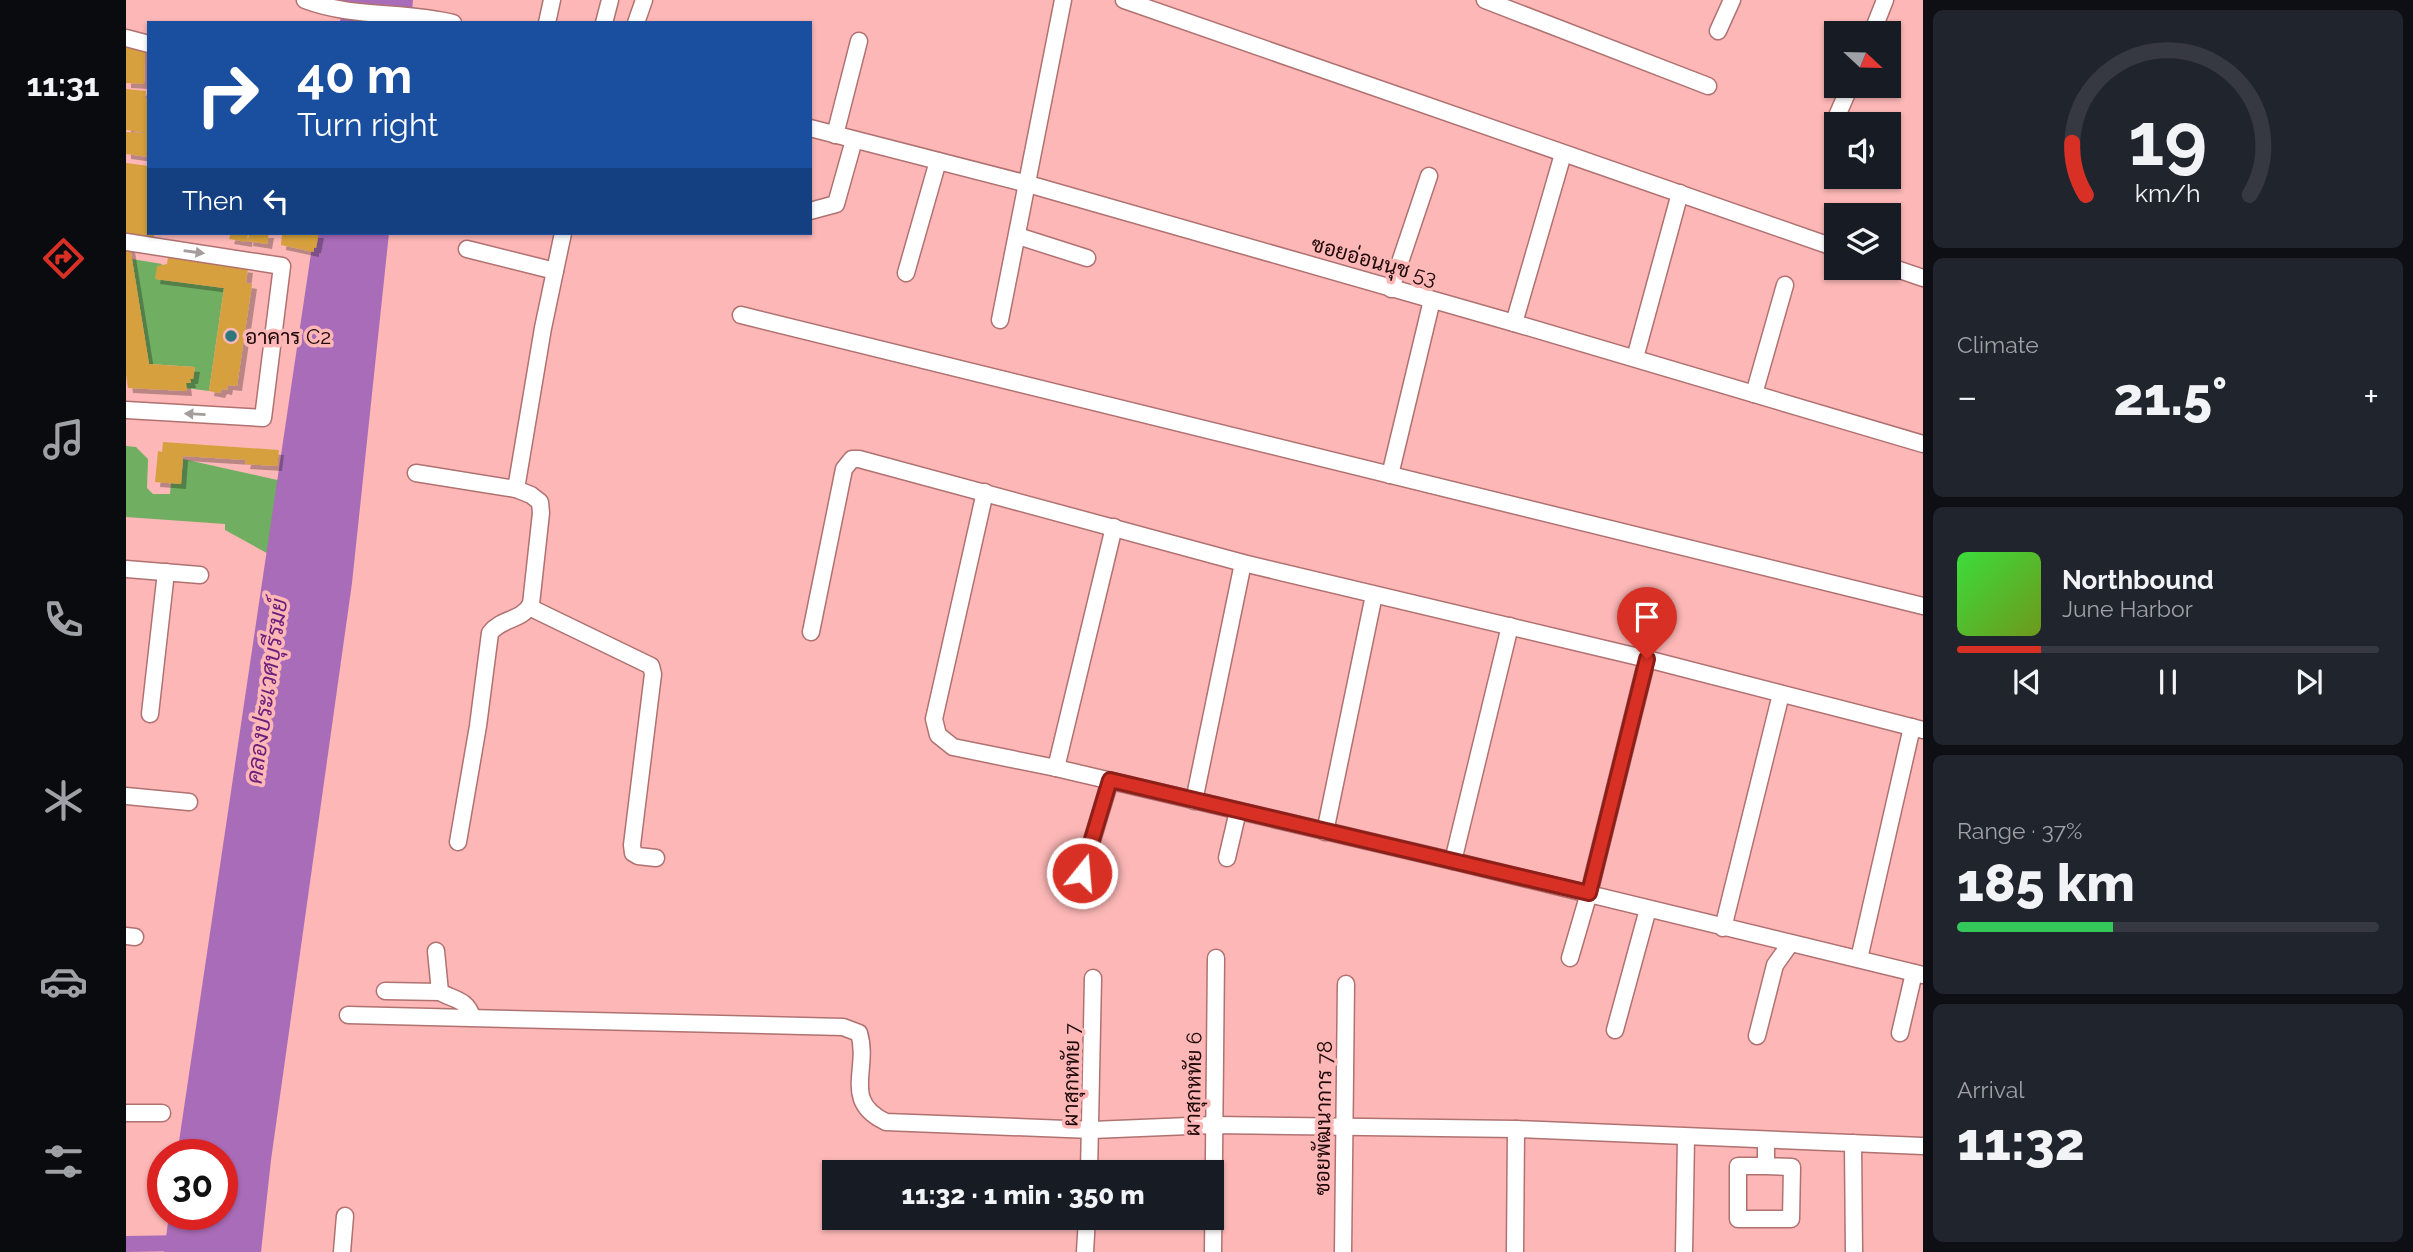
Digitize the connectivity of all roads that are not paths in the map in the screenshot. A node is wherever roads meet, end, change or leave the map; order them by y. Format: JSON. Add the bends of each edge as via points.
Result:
{"nodes":[{"id":1,"x":552,"y":0,"type":"edge"},
{"id":2,"x":610,"y":0,"type":"edge"},
{"id":3,"x":644,"y":0,"type":"edge"},
{"id":4,"x":1063,"y":0,"type":"edge"},
{"id":5,"x":1124,"y":0,"type":"edge"},
{"id":6,"x":1485,"y":0,"type":"edge"},
{"id":7,"x":1732,"y":0,"type":"edge"},
{"id":8,"x":1885,"y":0,"type":"edge"},
{"id":9,"x":306,"y":1,"type":"edge"},
{"id":10,"x":441,"y":21,"type":"edge"},
{"id":11,"x":547,"y":21,"type":"edge"},
{"id":12,"x":605,"y":21,"type":"edge"},
{"id":13,"x":637,"y":21,"type":"edge"},
{"id":14,"x":1877,"y":21,"type":"edge"},
{"id":15,"x":1718,"y":31,"type":"dead end"},
{"id":16,"x":126,"y":38,"type":"edge"},
{"id":17,"x":859,"y":41,"type":"dead end"},
{"id":18,"x":147,"y":43,"type":"edge"},
{"id":19,"x":1708,"y":86,"type":"dead end"},
{"id":20,"x":812,"y":129,"type":"edge"},
{"id":21,"x":835,"y":135,"type":"junction"},
{"id":22,"x":855,"y":140,"type":"junction"},
{"id":23,"x":1563,"y":155,"type":"junction"},
{"id":24,"x":938,"y":161,"type":"junction"},
{"id":25,"x":1429,"y":176,"type":"dead end"},
{"id":26,"x":1028,"y":184,"type":"junction"},
{"id":27,"x":1680,"y":193,"type":"junction"},
{"id":28,"x":812,"y":210,"type":"edge"},
{"id":29,"x":563,"y":235,"type":"edge"},
{"id":30,"x":1018,"y":236,"type":"junction"},
{"id":31,"x":126,"y":242,"type":"edge"},
{"id":32,"x":1824,"y":244,"type":"edge"},
{"id":33,"x":467,"y":248,"type":"dead end"},
{"id":34,"x":1087,"y":258,"type":"dead end"},
{"id":35,"x":1901,"y":270,"type":"edge"},
{"id":36,"x":555,"y":271,"type":"junction"},
{"id":37,"x":906,"y":274,"type":"dead end"},
{"id":38,"x":1923,"y":278,"type":"edge"},
{"id":39,"x":1786,"y":285,"type":"dead end"},
{"id":40,"x":1391,"y":289,"type":"junction"},
{"id":41,"x":1432,"y":300,"type":"junction"},
{"id":42,"x":741,"y":315,"type":"dead end"},
{"id":43,"x":1000,"y":320,"type":"dead end"},
{"id":44,"x":1514,"y":323,"type":"junction"},
{"id":45,"x":1635,"y":358,"type":"junction"},
{"id":46,"x":1754,"y":394,"type":"junction"},
{"id":47,"x":126,"y":410,"type":"edge"},
{"id":48,"x":1923,"y":444,"type":"edge"},
{"id":49,"x":416,"y":473,"type":"dead end"},
{"id":50,"x":1390,"y":475,"type":"junction"},
{"id":51,"x":516,"y":489,"type":"junction"},
{"id":52,"x":985,"y":492,"type":"junction"},
{"id":53,"x":1114,"y":527,"type":"junction"},
{"id":54,"x":1243,"y":563,"type":"junction"},
{"id":55,"x":126,"y":569,"type":"edge"},
{"id":56,"x":166,"y":572,"type":"junction"},
{"id":57,"x":200,"y":575,"type":"dead end"},
{"id":58,"x":1374,"y":595,"type":"junction"},
{"id":59,"x":1923,"y":606,"type":"edge"},
{"id":60,"x":530,"y":607,"type":"junction"},
{"id":61,"x":1510,"y":626,"type":"junction"},
{"id":62,"x":811,"y":632,"type":"dead end"},
{"id":63,"x":1647,"y":659,"type":"junction"},
{"id":64,"x":1781,"y":694,"type":"junction"},
{"id":65,"x":150,"y":714,"type":"dead end"},
{"id":66,"x":1918,"y":729,"type":"edge"},
{"id":67,"x":1056,"y":768,"type":"junction"},
{"id":68,"x":1110,"y":780,"type":"junction"},
{"id":69,"x":126,"y":796,"type":"edge"},
{"id":70,"x":1194,"y":801,"type":"junction"},
{"id":71,"x":189,"y":802,"type":"dead end"},
{"id":72,"x":1238,"y":811,"type":"junction"},
{"id":73,"x":1325,"y":832,"type":"junction"},
{"id":74,"x":458,"y":842,"type":"dead end"},
{"id":75,"x":656,"y":858,"type":"dead end"},
{"id":76,"x":1227,"y":858,"type":"dead end"},
{"id":77,"x":1453,"y":860,"type":"junction"},
{"id":78,"x":1082,"y":873,"type":"dead end"},
{"id":79,"x":1589,"y":893,"type":"junction"},
{"id":80,"x":1648,"y":909,"type":"junction"},
{"id":81,"x":1723,"y":928,"type":"junction"},
{"id":82,"x":1790,"y":943,"type":"junction"},
{"id":83,"x":436,"y":951,"type":"dead end"},
{"id":84,"x":1216,"y":958,"type":"dead end"},
{"id":85,"x":1570,"y":958,"type":"dead end"},
{"id":86,"x":1859,"y":959,"type":"junction"},
{"id":87,"x":1919,"y":974,"type":"edge"},
{"id":88,"x":1093,"y":978,"type":"dead end"},
{"id":89,"x":1346,"y":984,"type":"dead end"},
{"id":90,"x":384,"y":991,"type":"dead end"},
{"id":91,"x":440,"y":992,"type":"junction"},
{"id":92,"x":348,"y":1015,"type":"dead end"},
{"id":93,"x":472,"y":1017,"type":"junction"},
{"id":94,"x":1615,"y":1030,"type":"dead end"},
{"id":95,"x":1900,"y":1033,"type":"dead end"},
{"id":96,"x":1757,"y":1036,"type":"dead end"},
{"id":97,"x":126,"y":1113,"type":"edge"},
{"id":98,"x":162,"y":1113,"type":"dead end"},
{"id":99,"x":1213,"y":1125,"type":"junction"},
{"id":100,"x":1344,"y":1126,"type":"junction"},
{"id":101,"x":1516,"y":1129,"type":"junction"},
{"id":102,"x":1092,"y":1130,"type":"junction"},
{"id":103,"x":1686,"y":1138,"type":"junction"},
{"id":104,"x":1766,"y":1140,"type":"junction"},
{"id":105,"x":1853,"y":1143,"type":"junction"},
{"id":106,"x":1923,"y":1146,"type":"edge"},
{"id":107,"x":1090,"y":1160,"type":"edge"},
{"id":108,"x":1766,"y":1166,"type":"junction"},
{"id":109,"x":345,"y":1216,"type":"dead end"},
{"id":110,"x":1086,"y":1230,"type":"edge"},
{"id":111,"x":342,"y":1252,"type":"edge"},
{"id":112,"x":1085,"y":1252,"type":"edge"},
{"id":113,"x":1213,"y":1252,"type":"edge"},
{"id":114,"x":1343,"y":1252,"type":"edge"},
{"id":115,"x":1515,"y":1252,"type":"edge"},
{"id":116,"x":1684,"y":1252,"type":"edge"},
{"id":117,"x":1854,"y":1252,"type":"edge"}],
"edges":[{"from":1,"to":11,"type":"street"},
{"from":2,"to":12,"type":"street"},
{"from":3,"to":13,"type":"street"},
{"from":4,"to":26,"type":"street"},
{"from":5,"to":23,"type":"street"},
{"from":6,"to":19,"type":"street"},
{"from":7,"to":15,"type":"street"},
{"from":8,"to":14,"type":"street"},
{"from":9,"to":10,"type":"street","via":[[346,12]]},
{"from":16,"to":18,"type":"street"},
{"from":17,"to":21,"type":"street"},
{"from":20,"to":21,"type":"street","name":"ซอยอ่อนนุช 53"},
{"from":21,"to":22,"type":"street","name":"ซอยอ่อนนุช 53"},
{"from":22,"to":24,"type":"street","name":"ซอยอ่อนนุช 53"},
{"from":22,"to":28,"type":"street","via":[[836,204]]},
{"from":23,"to":27,"type":"street"},
{"from":23,"to":44,"type":"street"},
{"from":24,"to":26,"type":"street","name":"ซอยอ่อนนุช 53"},
{"from":24,"to":37,"type":"street"},
{"from":25,"to":40,"type":"street"},
{"from":26,"to":30,"type":"street"},
{"from":26,"to":40,"type":"street","name":"ซอยอ่อนนุช 53"},
{"from":27,"to":32,"type":"street"},
{"from":27,"to":45,"type":"street"},
{"from":29,"to":36,"type":"street"},
{"from":30,"to":34,"type":"street"},
{"from":30,"to":43,"type":"street"},
{"from":31,"to":47,"type":"street","one_way":true,"via":[[282,266],[263,418]]},
{"from":33,"to":36,"type":"street"},
{"from":35,"to":38,"type":"street"},
{"from":36,"to":51,"type":"street"},
{"from":39,"to":46,"type":"street"},
{"from":40,"to":41,"type":"street","name":"ซอยอ่อนนุช 53"},
{"from":41,"to":44,"type":"street","name":"ซอยอ่อนนุช 53"},
{"from":41,"to":50,"type":"street"},
{"from":42,"to":50,"type":"street"},
{"from":44,"to":45,"type":"street","name":"ซอยอ่อนนุช 53"},
{"from":45,"to":46,"type":"street","name":"ซอยอ่อนนุช 53"},
{"from":46,"to":48,"type":"street","name":"ซอยอ่อนนุช 53"},
{"from":49,"to":51,"type":"street"},
{"from":50,"to":59,"type":"street"},
{"from":51,"to":60,"type":"street","via":[[540,502]]},
{"from":52,"to":53,"type":"street"},
{"from":52,"to":62,"type":"street","via":[[852,459],[844,469]]},
{"from":52,"to":67,"type":"street","via":[[934,719],[937,735],[953,747]]},
{"from":53,"to":54,"type":"street"},
{"from":53,"to":67,"type":"street"},
{"from":54,"to":58,"type":"street"},
{"from":54,"to":70,"type":"street"},
{"from":55,"to":56,"type":"street"},
{"from":56,"to":57,"type":"street"},
{"from":56,"to":65,"type":"street"},
{"from":58,"to":61,"type":"street"},
{"from":58,"to":73,"type":"street"},
{"from":60,"to":74,"type":"street","via":[[500,622],[490,633]]},
{"from":60,"to":75,"type":"street","via":[[651,666],[632,845],[638,856]]},
{"from":61,"to":63,"type":"street"},
{"from":61,"to":77,"type":"street"},
{"from":63,"to":64,"type":"street"},
{"from":63,"to":79,"type":"street"},
{"from":64,"to":66,"type":"street"},
{"from":64,"to":81,"type":"street"},
{"from":66,"to":86,"type":"street"},
{"from":67,"to":68,"type":"street"},
{"from":68,"to":70,"type":"street"},
{"from":68,"to":78,"type":"street"},
{"from":69,"to":71,"type":"street"},
{"from":70,"to":72,"type":"street"},
{"from":72,"to":73,"type":"street"},
{"from":72,"to":76,"type":"street"},
{"from":73,"to":77,"type":"street"},
{"from":77,"to":79,"type":"street"},
{"from":79,"to":80,"type":"street"},
{"from":79,"to":85,"type":"street"},
{"from":80,"to":81,"type":"street"},
{"from":80,"to":94,"type":"street"},
{"from":81,"to":82,"type":"street"},
{"from":82,"to":86,"type":"street"},
{"from":82,"to":96,"type":"street","via":[[1775,965]]},
{"from":83,"to":91,"type":"street"},
{"from":84,"to":99,"type":"street","name":"ผาสุกหทัย 6"},
{"from":86,"to":87,"type":"street"},
{"from":87,"to":95,"type":"street"},
{"from":88,"to":102,"type":"street","name":"ผาสุกหทัย 7"},
{"from":89,"to":100,"type":"street","name":"ซอยพัฒนาการ 78"},
{"from":90,"to":91,"type":"street"},
{"from":91,"to":93,"type":"street","via":[[461,1000]]},
{"from":92,"to":93,"type":"street"},
{"from":93,"to":102,"type":"street","via":[[843,1027],[859,1033],[862,1042],[859,1092],[865,1108],[886,1122]]},
{"from":97,"to":98,"type":"street"},
{"from":99,"to":100,"type":"street"},
{"from":99,"to":102,"type":"street"},
{"from":99,"to":113,"type":"street","name":"ผาสุกหทัย 6"},
{"from":100,"to":101,"type":"street"},
{"from":100,"to":114,"type":"street","name":"ซอยพัฒนาการ 78"},
{"from":101,"to":103,"type":"street"},
{"from":101,"to":115,"type":"street"},
{"from":102,"to":107,"type":"street","name":"ผาสุกหทัย 7"},
{"from":103,"to":104,"type":"street"},
{"from":103,"to":116,"type":"street"},
{"from":104,"to":105,"type":"street"},
{"from":104,"to":108,"type":"street"},
{"from":105,"to":106,"type":"street"},
{"from":105,"to":117,"type":"street"},
{"from":108,"to":108,"type":"street","via":[[1793,1167],[1791,1219],[1738,1219],[1738,1166]]},
{"from":109,"to":111,"type":"street"},
{"from":110,"to":112,"type":"street"}]}
